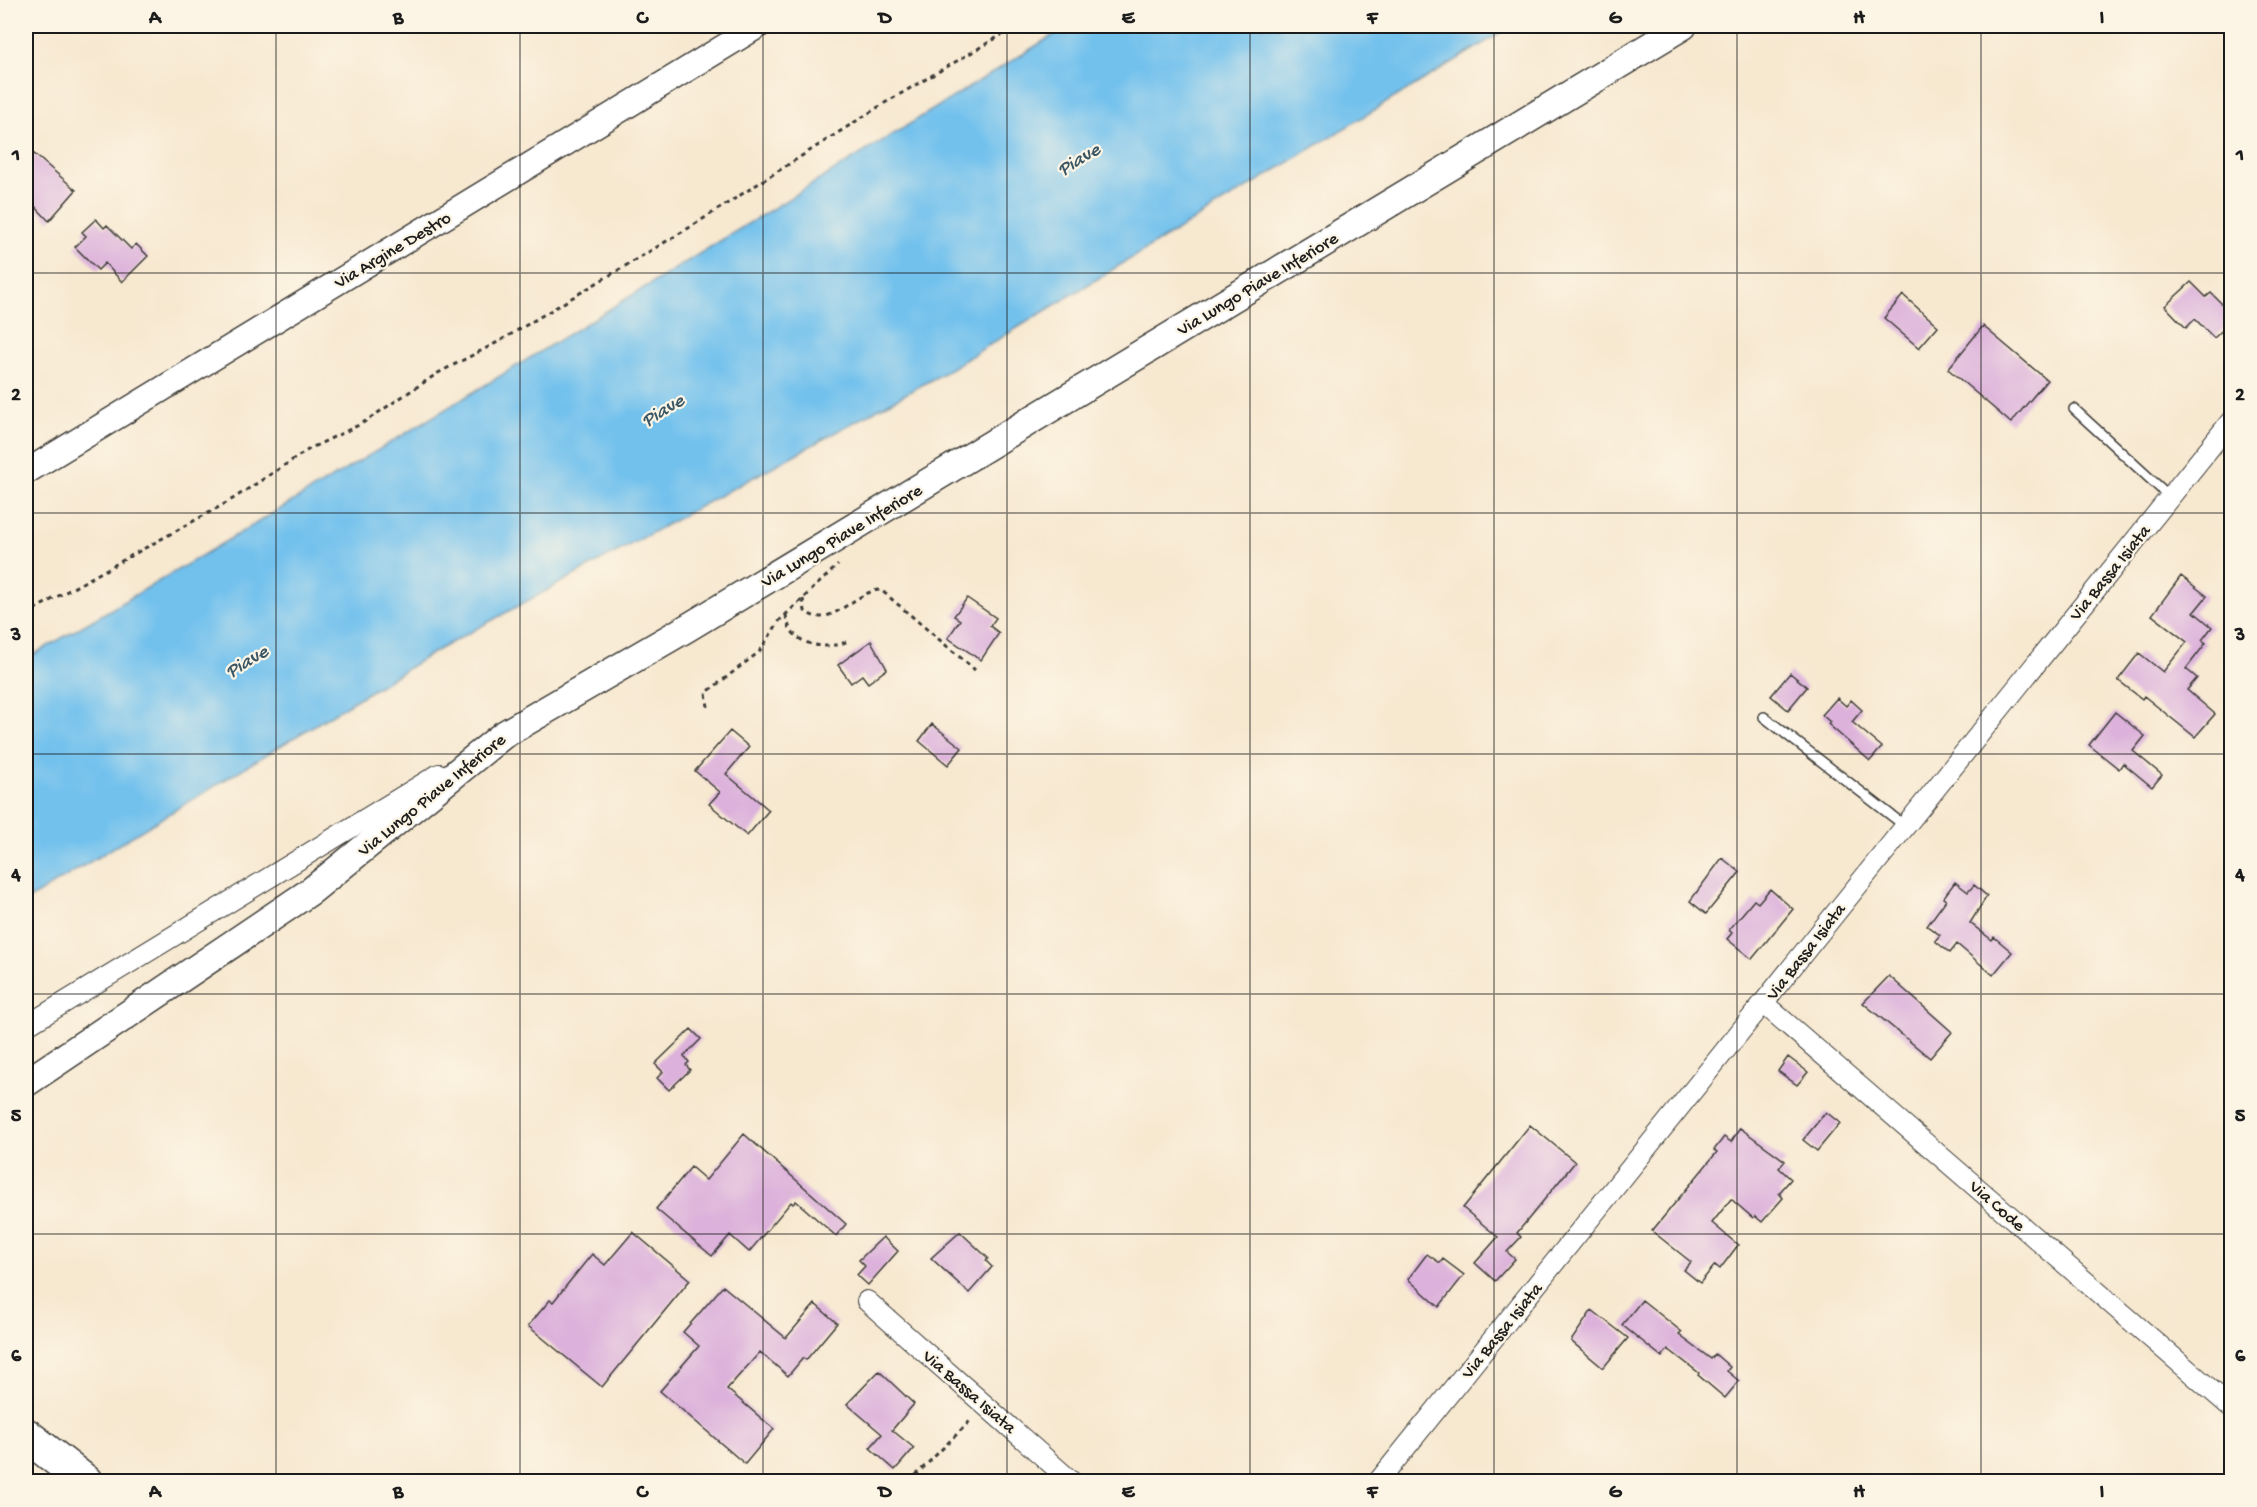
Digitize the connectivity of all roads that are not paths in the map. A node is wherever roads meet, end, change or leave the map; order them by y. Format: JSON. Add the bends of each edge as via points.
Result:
{"nodes":[{"id":1,"x":758,"y":26,"type":"edge"},
{"id":2,"x":1683,"y":26,"type":"edge"},
{"id":3,"x":2074,"y":409,"type":"dead end"},
{"id":4,"x":2232,"y":420,"type":"edge"},
{"id":5,"x":26,"y":472,"type":"edge"},
{"id":6,"x":2170,"y":497,"type":"junction"},
{"id":7,"x":1764,"y":717,"type":"dead end"},
{"id":8,"x":503,"y":735,"type":"junction"},
{"id":9,"x":1905,"y":826,"type":"junction"},
{"id":10,"x":1763,"y":1003,"type":"junction"},
{"id":11,"x":26,"y":1026,"type":"edge"},
{"id":12,"x":26,"y":1083,"type":"edge"},
{"id":13,"x":867,"y":1301,"type":"dead end"},
{"id":14,"x":2232,"y":1408,"type":"edge"},
{"id":15,"x":26,"y":1435,"type":"edge"},
{"id":16,"x":86,"y":1482,"type":"edge"},
{"id":17,"x":1072,"y":1482,"type":"edge"},
{"id":18,"x":1378,"y":1482,"type":"edge"}],
"edges":[{"from":1,"to":5,"type":"street","name":"Via Argine Destro"},
{"from":2,"to":8,"type":"main road","name":"Via Lungo Piave Inferiore","via":[[697,622]]},
{"from":3,"to":6,"type":"lane"},
{"from":4,"to":6,"type":"street","name":"Via Bassa Isiata"},
{"from":6,"to":9,"type":"street","name":"Via Bassa Isiata"},
{"from":7,"to":9,"type":"lane"},
{"from":8,"to":11,"type":"street"},
{"from":8,"to":12,"type":"main road","name":"Via Lungo Piave Inferiore","via":[[311,891]]},
{"from":9,"to":10,"type":"street","name":"Via Bassa Isiata"},
{"from":10,"to":14,"type":"street","name":"Via Code"},
{"from":10,"to":18,"type":"street","name":"Via Bassa Isiata"},
{"from":13,"to":17,"type":"street","name":"Via Bassa Isiata"},
{"from":15,"to":16,"type":"highway"}]}
